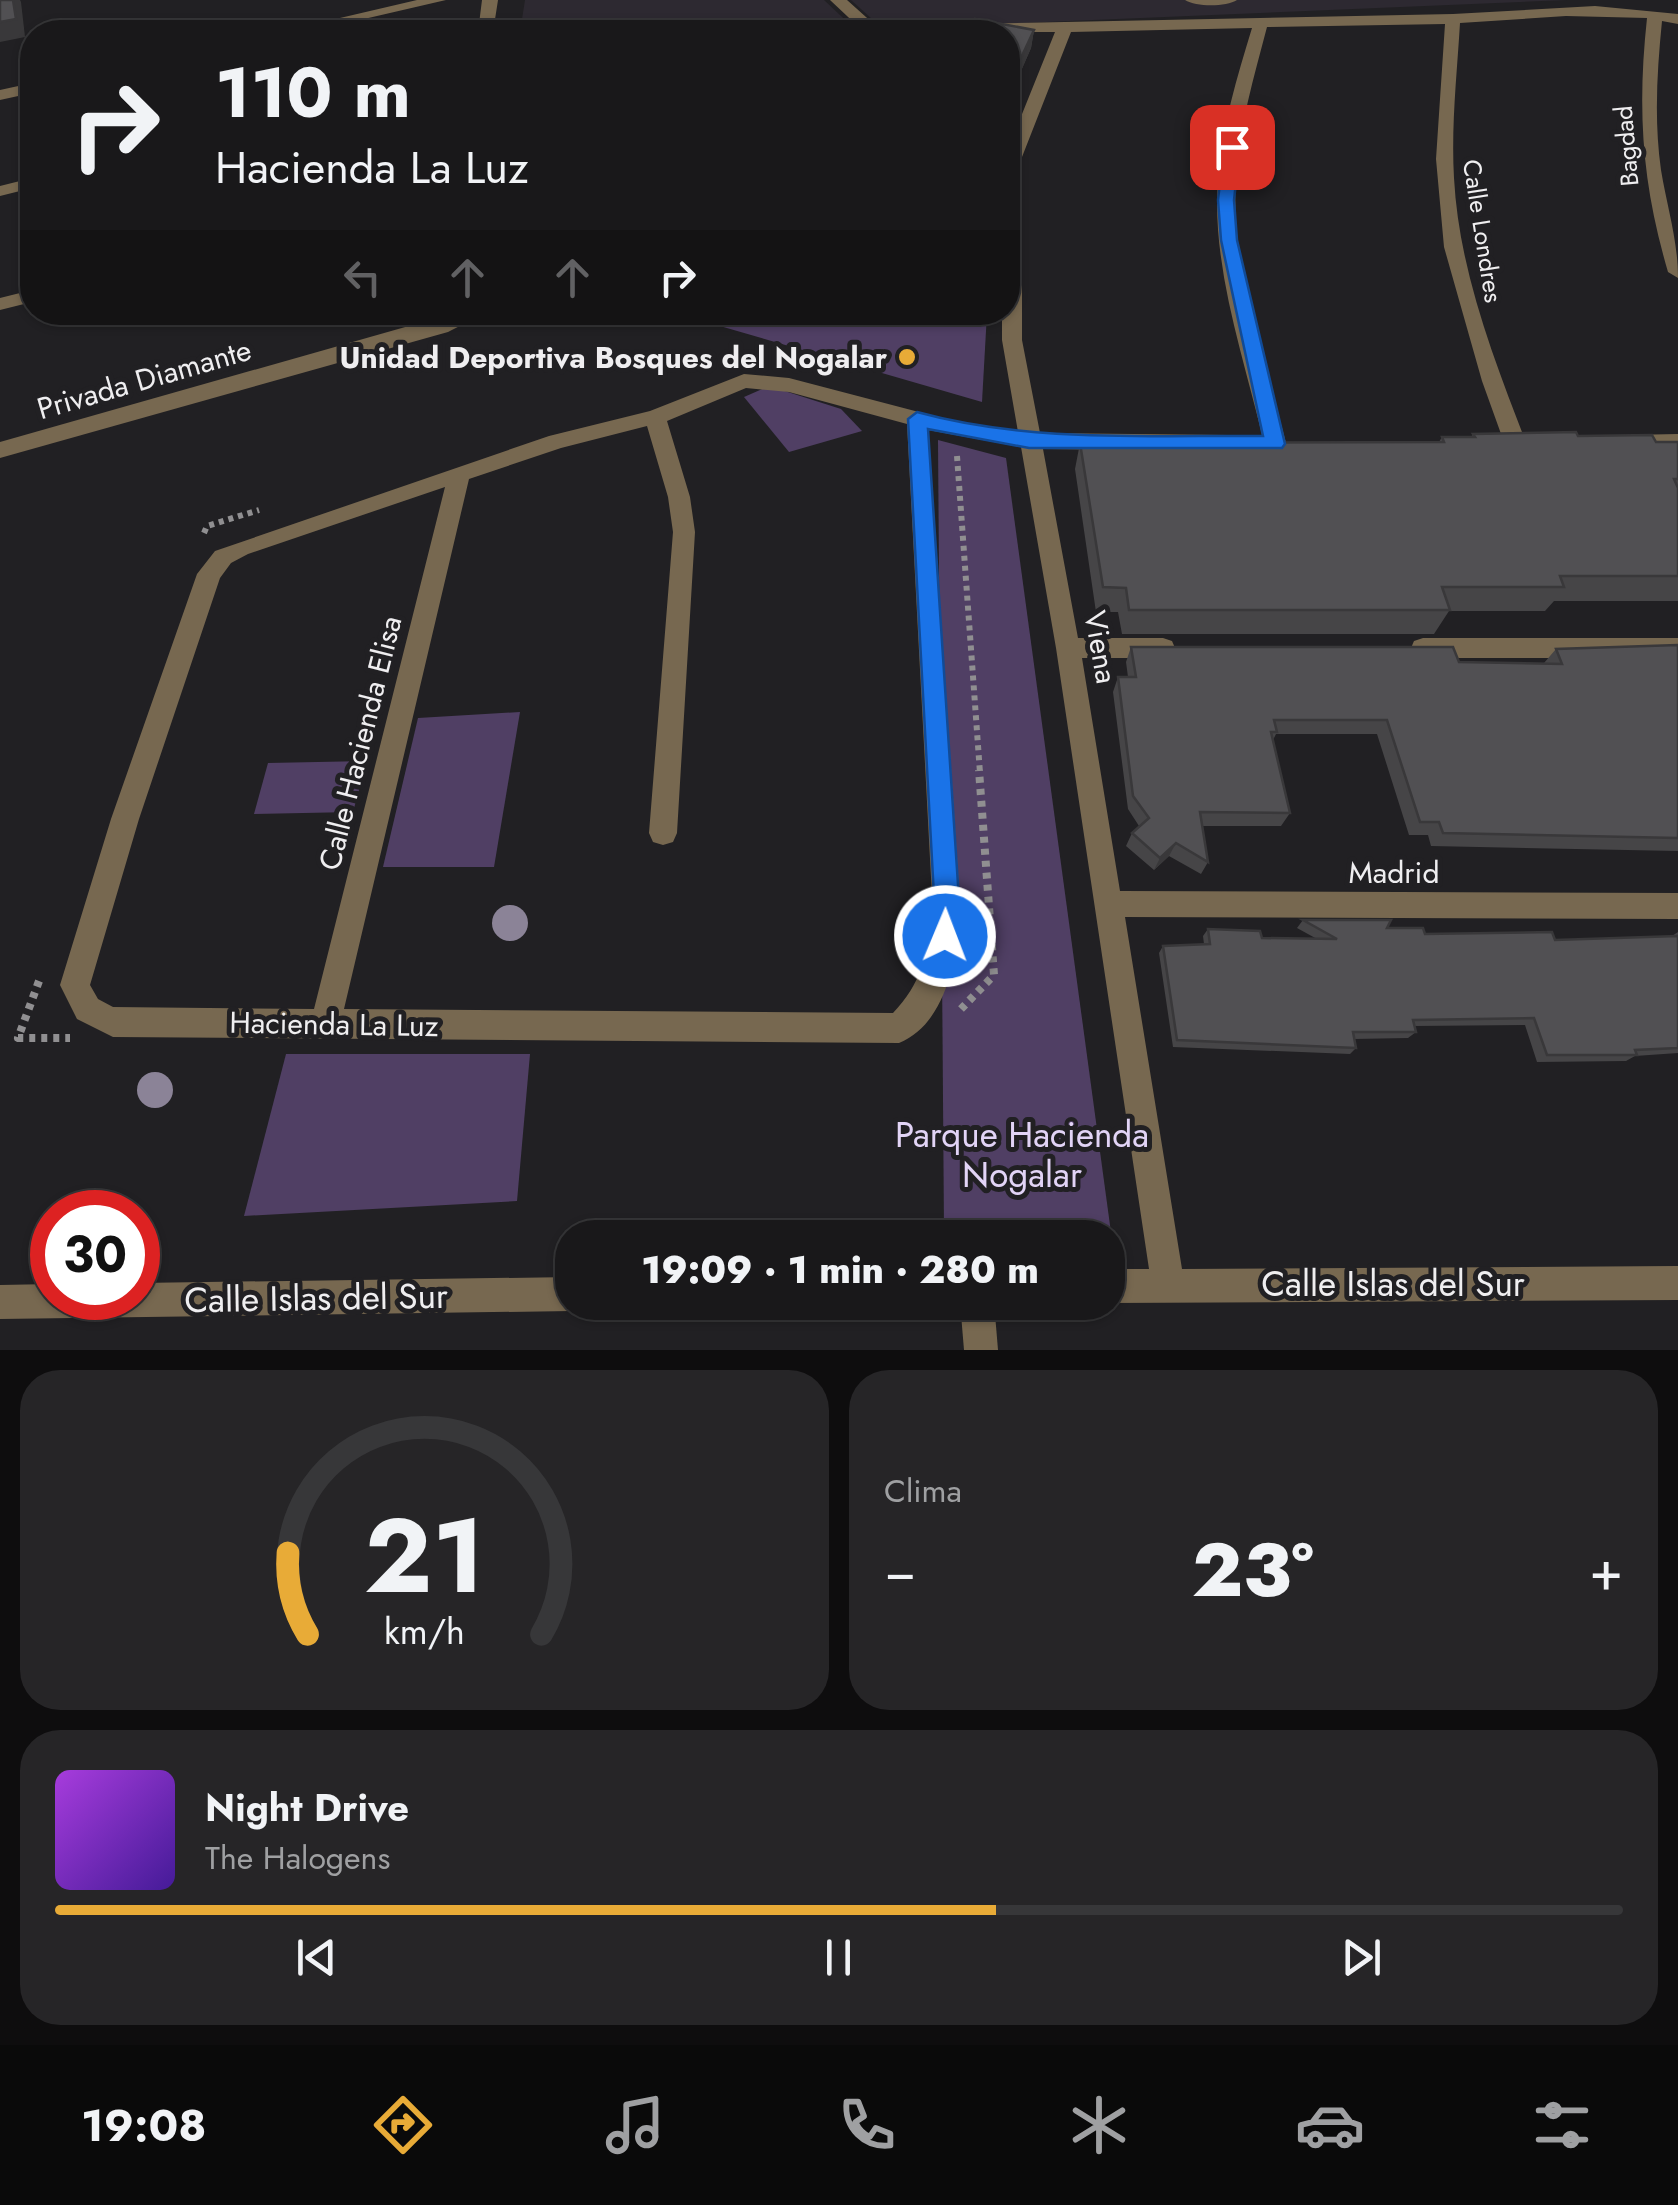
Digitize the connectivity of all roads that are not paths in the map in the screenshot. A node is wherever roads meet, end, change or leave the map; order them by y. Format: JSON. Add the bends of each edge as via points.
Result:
{"nodes":[{"id":1,"x":438,"y":0,"type":"edge"},
{"id":2,"x":838,"y":0,"type":"edge"},
{"id":3,"x":1192,"y":0,"type":"edge"},
{"id":4,"x":1230,"y":0,"type":"edge"},
{"id":5,"x":1655,"y":14,"type":"junction"},
{"id":6,"x":1453,"y":19,"type":"junction"},
{"id":7,"x":1678,"y":19,"type":"edge"},
{"id":8,"x":344,"y":20,"type":"edge"},
{"id":9,"x":860,"y":20,"type":"edge"},
{"id":10,"x":1262,"y":22,"type":"junction"},
{"id":11,"x":1065,"y":27,"type":"junction"},
{"id":12,"x":1020,"y":28,"type":"edge"},
{"id":13,"x":1020,"y":131,"type":"edge"},
{"id":14,"x":1678,"y":272,"type":"edge"},
{"id":15,"x":446,"y":325,"type":"edge"},
{"id":16,"x":1012,"y":325,"type":"edge"},
{"id":17,"x":655,"y":416,"type":"junction"},
{"id":18,"x":917,"y":419,"type":"junction"},
{"id":19,"x":1029,"y":441,"type":"junction"},
{"id":20,"x":1606,"y":443,"type":"edge"},
{"id":21,"x":1516,"y":445,"type":"edge"},
{"id":22,"x":1669,"y":448,"type":"edge"},
{"id":23,"x":0,"y":450,"type":"edge"},
{"id":24,"x":459,"y":476,"type":"junction"},
{"id":25,"x":1068,"y":648,"type":"junction"},
{"id":26,"x":1186,"y":648,"type":"edge"},
{"id":27,"x":1403,"y":648,"type":"edge"},
{"id":28,"x":1678,"y":648,"type":"edge"},
{"id":29,"x":663,"y":833,"type":"dead end"},
{"id":30,"x":1110,"y":904,"type":"junction"},
{"id":31,"x":1678,"y":906,"type":"edge"},
{"id":32,"x":325,"y":1025,"type":"junction"},
{"id":33,"x":1678,"y":1283,"type":"edge"},
{"id":34,"x":1168,"y":1284,"type":"junction"},
{"id":35,"x":1125,"y":1285,"type":"edge"},
{"id":36,"x":555,"y":1294,"type":"edge"},
{"id":37,"x":0,"y":1302,"type":"edge"},
{"id":38,"x":978,"y":1320,"type":"edge"},
{"id":39,"x":980,"y":1350,"type":"edge"}],
"edges":[{"from":1,"to":8,"type":"street"},
{"from":2,"to":9,"type":"street"},
{"from":3,"to":4,"type":"lane"},
{"from":5,"to":6,"type":"street"},
{"from":5,"to":7,"type":"street"},
{"from":5,"to":14,"type":"street","name":"Bagdad","via":[[1647,86],[1651,176]]},
{"from":6,"to":10,"type":"street"},
{"from":6,"to":21,"type":"street","name":"Calle Londres","via":[[1445,136],[1454,242],[1482,355]]},
{"from":10,"to":11,"type":"street"},
{"from":10,"to":19,"type":"street","name":"Hacienda La Luz","via":[[1243,87],[1226,200],[1229,240],[1284,444]]},
{"from":11,"to":12,"type":"street"},
{"from":11,"to":13,"type":"street","name":"Viena"},
{"from":15,"to":23,"type":"street","name":"Privada Diamante"},
{"from":16,"to":19,"type":"street","name":"Viena"},
{"from":17,"to":18,"type":"street","name":"Hacienda La Luz","via":[[724,387],[765,380]]},
{"from":17,"to":24,"type":"street","name":"Hacienda La Luz"},
{"from":17,"to":29,"type":"street","via":[[684,532]]},
{"from":18,"to":19,"type":"street","name":"Hacienda La Luz"},
{"from":18,"to":32,"type":"street","name":"Hacienda La Luz","via":[[948,915],[935,985],[919,1009],[899,1028]]},
{"from":19,"to":25,"type":"street","name":"Viena"},
{"from":20,"to":22,"type":"street"},
{"from":24,"to":32,"type":"street","name":"Calle Hacienda Elisa"},
{"from":24,"to":32,"type":"street","name":"Hacienda La Luz","via":[[263,538],[223,558],[209,574],[75,984],[78,1001],[113,1022]]},
{"from":25,"to":26,"type":"street"},
{"from":25,"to":30,"type":"street","name":"Viena"},
{"from":27,"to":28,"type":"street"},
{"from":30,"to":31,"type":"street","name":"Madrid"},
{"from":30,"to":34,"type":"street","name":"Viena"},
{"from":33,"to":34,"type":"street","name":"Calle Islas del Sur"},
{"from":34,"to":35,"type":"street","name":"Calle Islas del Sur"},
{"from":36,"to":37,"type":"street","name":"Calle Islas del Sur"},
{"from":38,"to":39,"type":"street"}]}
